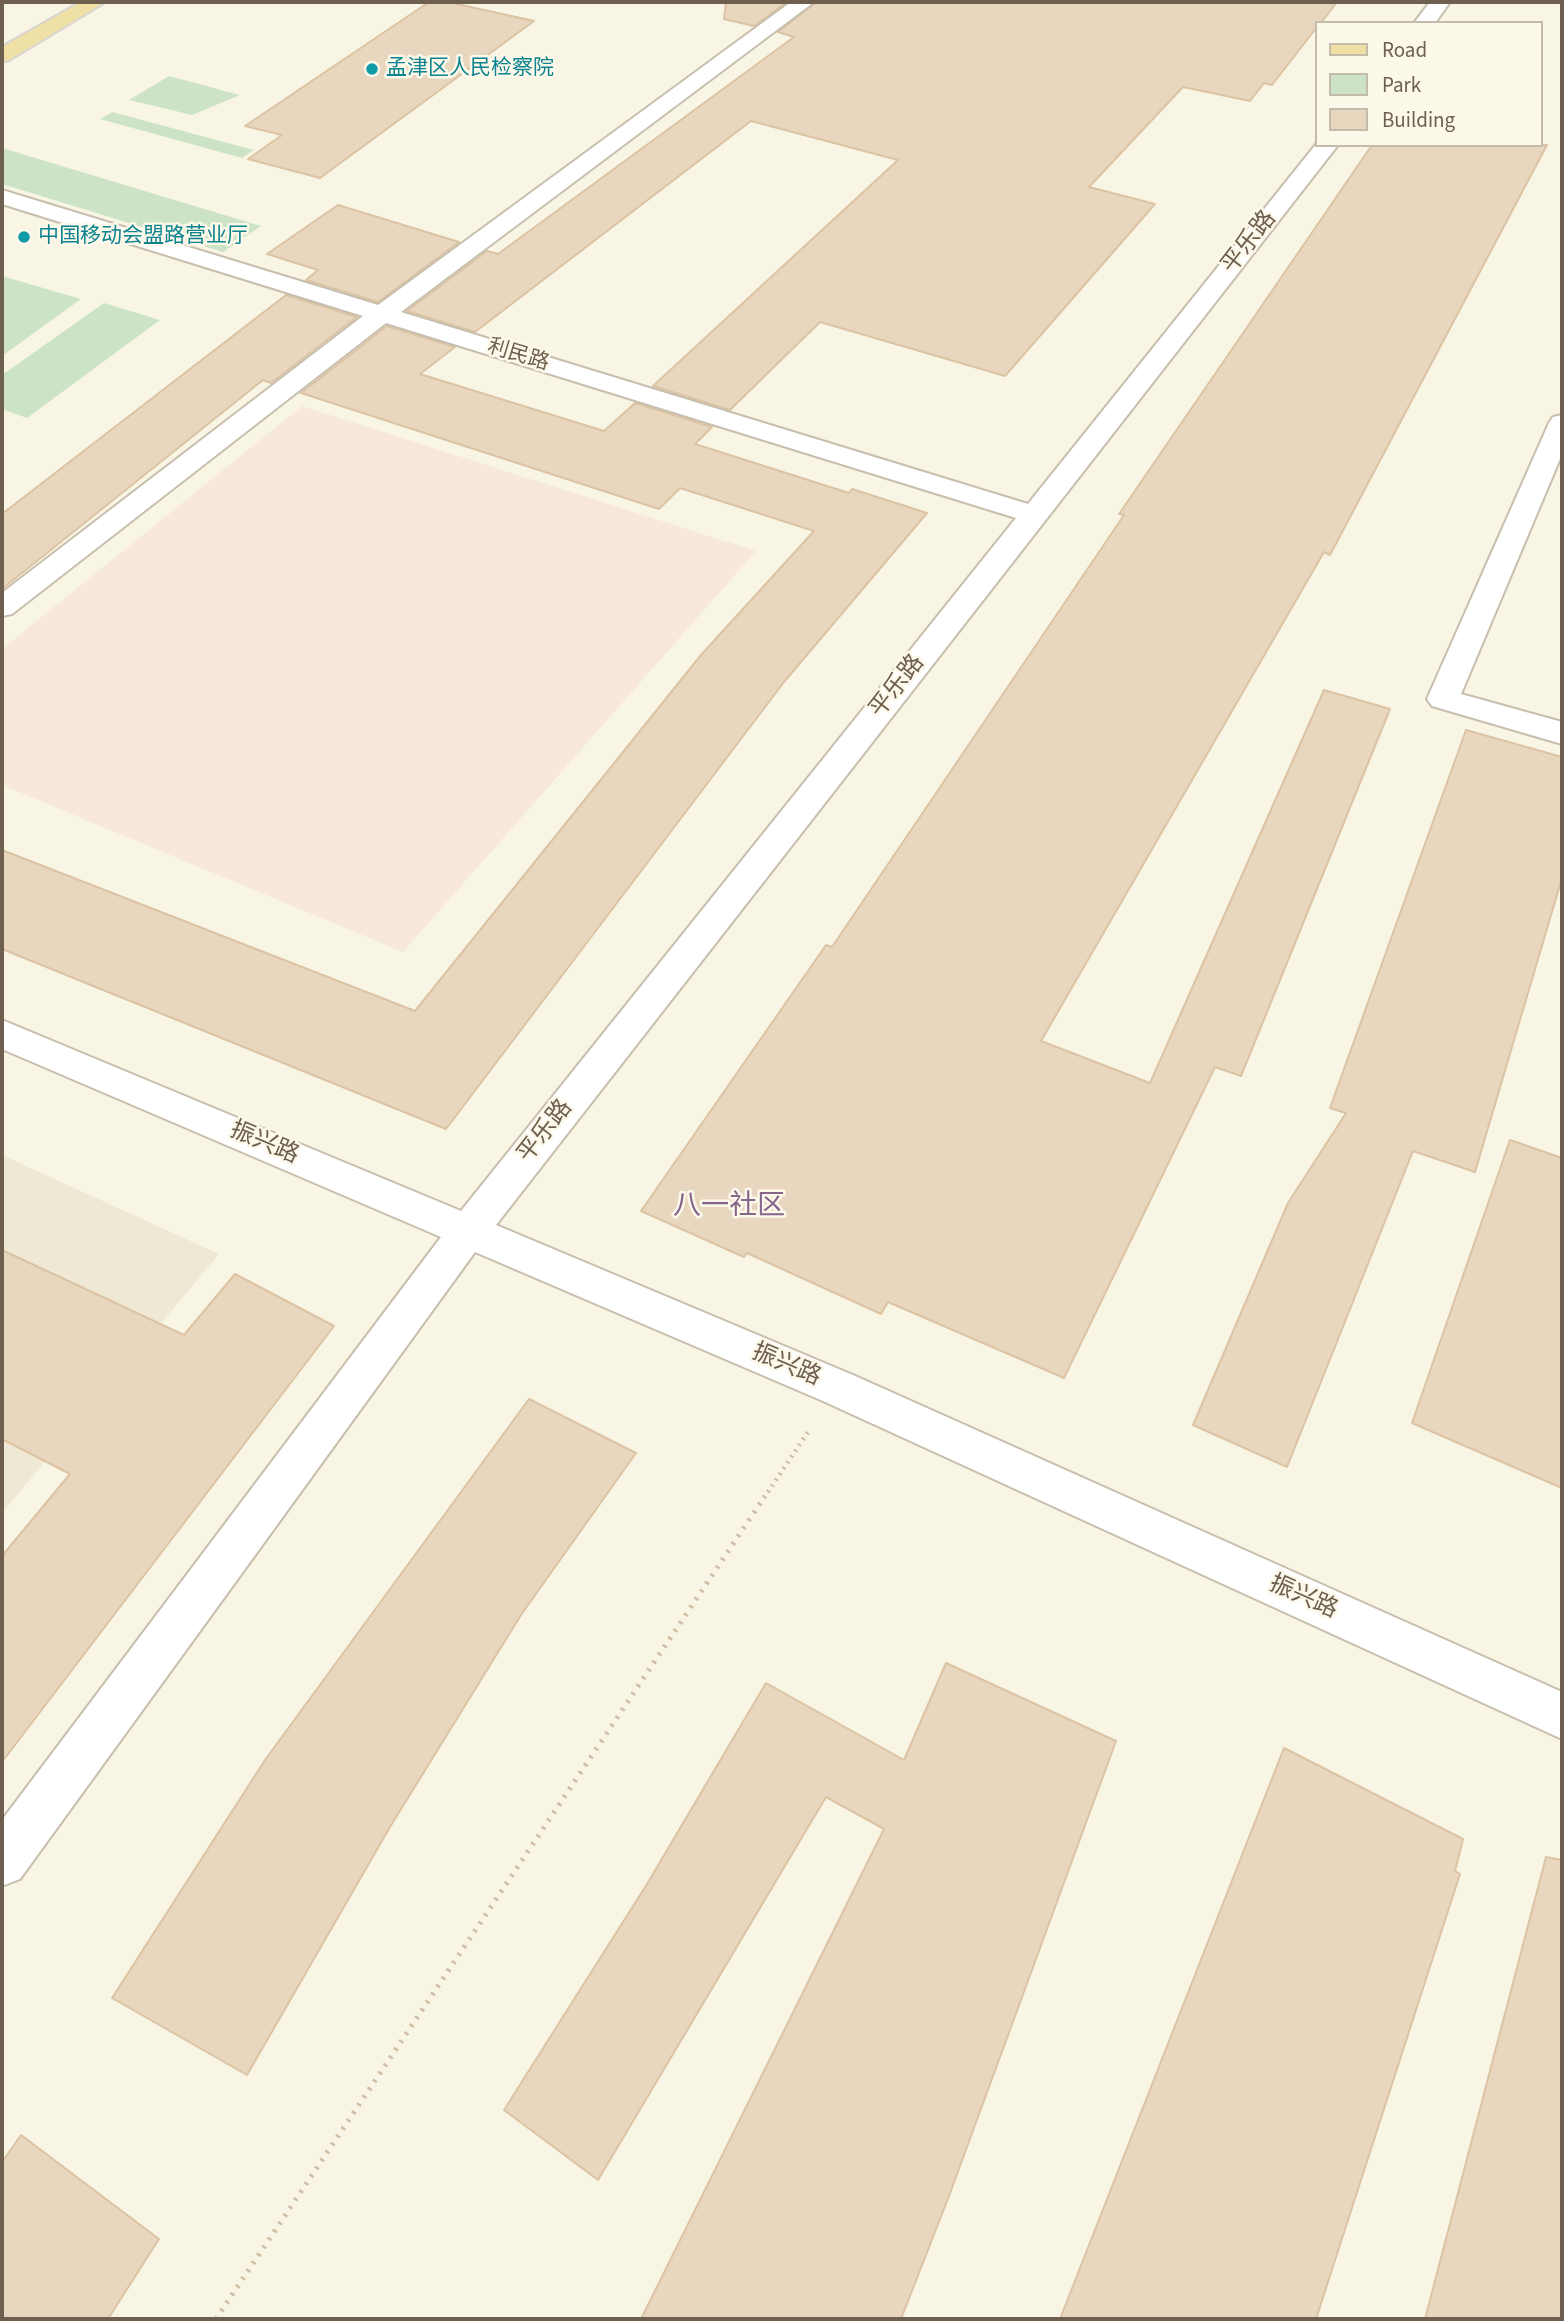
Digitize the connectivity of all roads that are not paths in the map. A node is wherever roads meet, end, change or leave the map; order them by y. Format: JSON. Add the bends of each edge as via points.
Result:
{"nodes":[{"id":1,"x":58,"y":2,"type":"edge"},
{"id":2,"x":95,"y":2,"type":"edge"},
{"id":3,"x":804,"y":2,"type":"edge"},
{"id":4,"x":1440,"y":2,"type":"edge"},
{"id":5,"x":1426,"y":21,"type":"edge"},
{"id":6,"x":2,"y":33,"type":"edge"},
{"id":7,"x":2,"y":56,"type":"edge"},
{"id":8,"x":1325,"y":147,"type":"edge"},
{"id":9,"x":2,"y":197,"type":"edge"},
{"id":10,"x":382,"y":314,"type":"junction"},
{"id":11,"x":1562,"y":423,"type":"edge"},
{"id":12,"x":1034,"y":515,"type":"junction"},
{"id":13,"x":2,"y":607,"type":"edge"},
{"id":14,"x":1562,"y":733,"type":"edge"},
{"id":15,"x":2,"y":1034,"type":"edge"},
{"id":16,"x":469,"y":1230,"type":"junction"},
{"id":17,"x":1562,"y":1716,"type":"edge"},
{"id":18,"x":2,"y":1861,"type":"edge"}],
"edges":[{"from":1,"to":6,"type":"main road"},
{"from":2,"to":7,"type":"main road"},
{"from":3,"to":10,"type":"street"},
{"from":4,"to":5,"type":"street"},
{"from":8,"to":12,"type":"street","name":"平乐路"},
{"from":9,"to":10,"type":"street","name":"利民路"},
{"from":10,"to":12,"type":"street","name":"利民路"},
{"from":10,"to":13,"type":"street"},
{"from":11,"to":14,"type":"street","via":[[1443,699]]},
{"from":12,"to":16,"type":"street","name":"平乐路"},
{"from":15,"to":16,"type":"street","name":"振兴路"},
{"from":16,"to":17,"type":"street","name":"振兴路","via":[[838,1388]]},
{"from":16,"to":18,"type":"street","name":"平乐路"}]}
